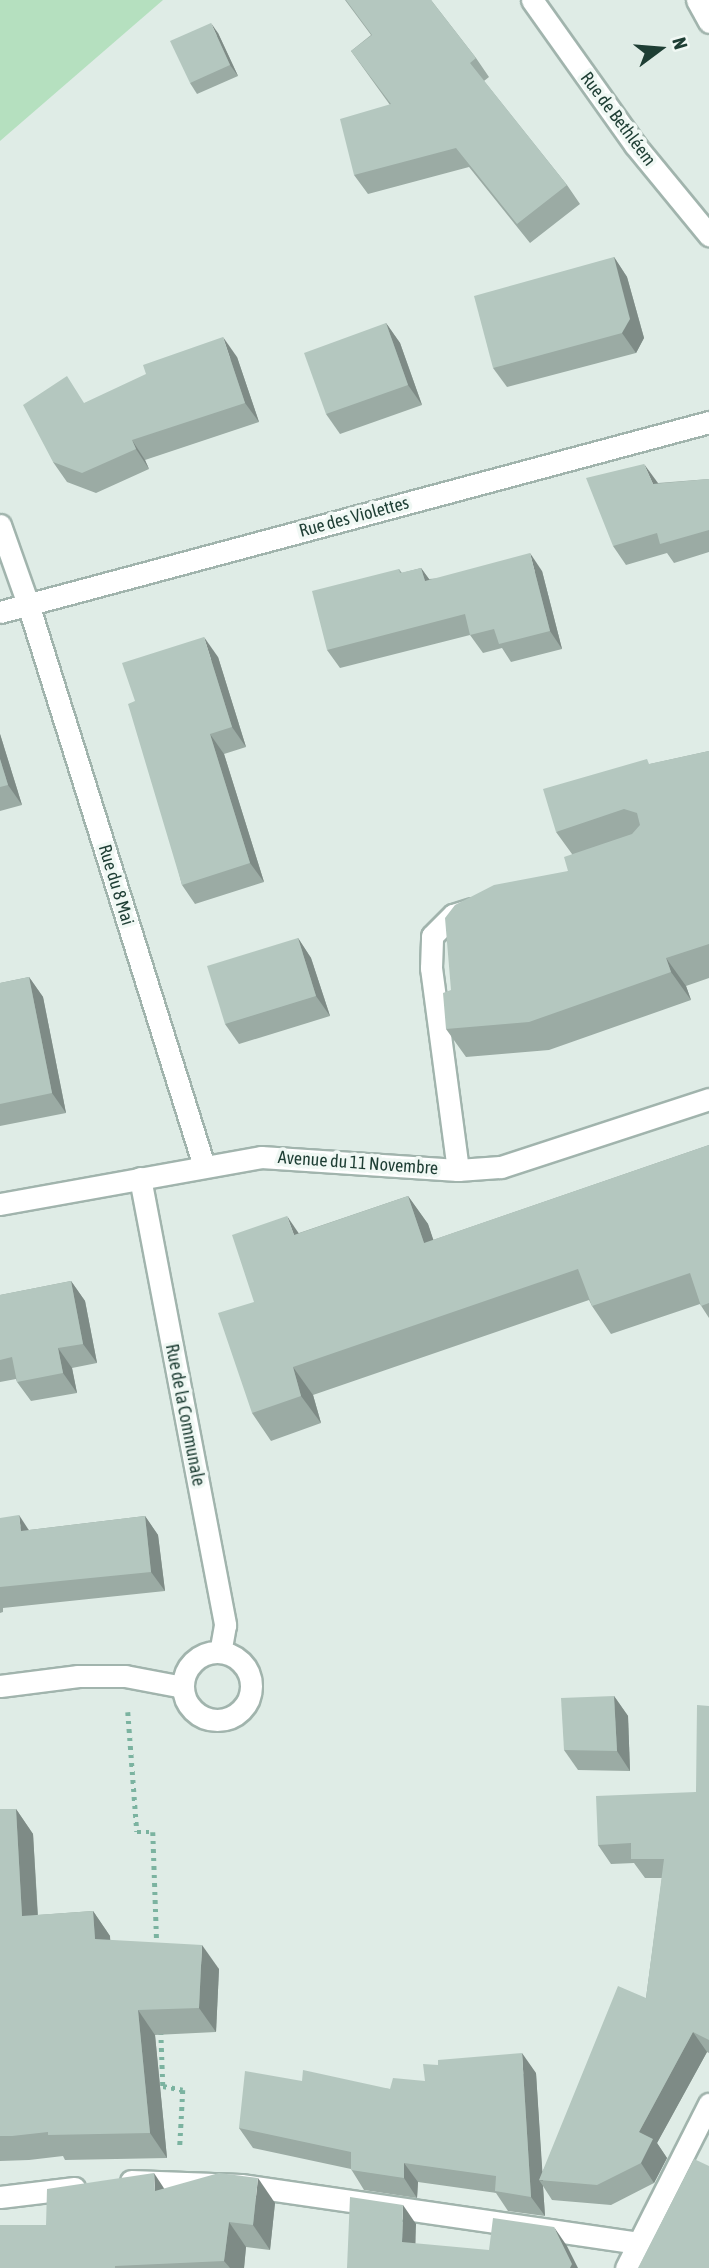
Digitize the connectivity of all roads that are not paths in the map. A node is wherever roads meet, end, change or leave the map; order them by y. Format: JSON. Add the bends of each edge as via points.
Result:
{"nodes":[{"id":1,"x":531,"y":0,"type":"edge"},
{"id":2,"x":697,"y":0,"type":"edge"},
{"id":3,"x":709,"y":22,"type":"edge"},
{"id":4,"x":709,"y":235,"type":"edge"},
{"id":5,"x":709,"y":422,"type":"edge"},
{"id":6,"x":0,"y":525,"type":"edge"},
{"id":7,"x":28,"y":604,"type":"junction"},
{"id":8,"x":0,"y":612,"type":"edge"},
{"id":9,"x":491,"y":902,"type":"edge"},
{"id":10,"x":709,"y":1099,"type":"edge"},
{"id":11,"x":204,"y":1166,"type":"junction"},
{"id":12,"x":458,"y":1170,"type":"junction"},
{"id":13,"x":140,"y":1178,"type":"junction"},
{"id":14,"x":0,"y":1204,"type":"edge"},
{"id":15,"x":220,"y":1652,"type":"junction"},
{"id":16,"x":0,"y":1686,"type":"edge"},
{"id":17,"x":183,"y":1687,"type":"junction"},
{"id":18,"x":709,"y":2104,"type":"edge"},
{"id":19,"x":0,"y":2197,"type":"edge"},
{"id":20,"x":637,"y":2243,"type":"junction"},
{"id":21,"x":626,"y":2268,"type":"edge"}],
"edges":[{"from":1,"to":4,"type":"street","name":"Rue de Bethléem","via":[[635,145]]},
{"from":2,"to":3,"type":"street"},
{"from":5,"to":7,"type":"street","name":"Rue des Violettes"},
{"from":6,"to":7,"type":"street","name":"Rue du 8 Mai"},
{"from":7,"to":8,"type":"street","name":"Rue des Violettes"},
{"from":7,"to":11,"type":"street","name":"Rue du 8 Mai"},
{"from":9,"to":12,"type":"street","via":[[453,915],[432,936],[431,968]]},
{"from":10,"to":12,"type":"street","name":"Avenue du 11 Novembre","via":[[500,1167]]},
{"from":11,"to":12,"type":"street","name":"Avenue du 11 Novembre","via":[[261,1157]]},
{"from":11,"to":13,"type":"street","name":"Avenue du 11 Novembre"},
{"from":13,"to":14,"type":"street","name":"Avenue du 11 Novembre"},
{"from":13,"to":15,"type":"street","name":"Rue de la Communale","via":[[225,1625]]},
{"from":15,"to":17,"type":"street","via":[[198,1658],[185,1675]]},
{"from":15,"to":17,"type":"street","via":[[240,1660],[251,1680],[248,1702],[241,1711],[232,1718],[209,1720],[191,1708]]},
{"from":16,"to":17,"type":"street","via":[[78,1676],[125,1676]]},
{"from":18,"to":20,"type":"street"},
{"from":19,"to":20,"type":"street","via":[[137,2180],[241,2185]]},
{"from":20,"to":21,"type":"street"}]}
